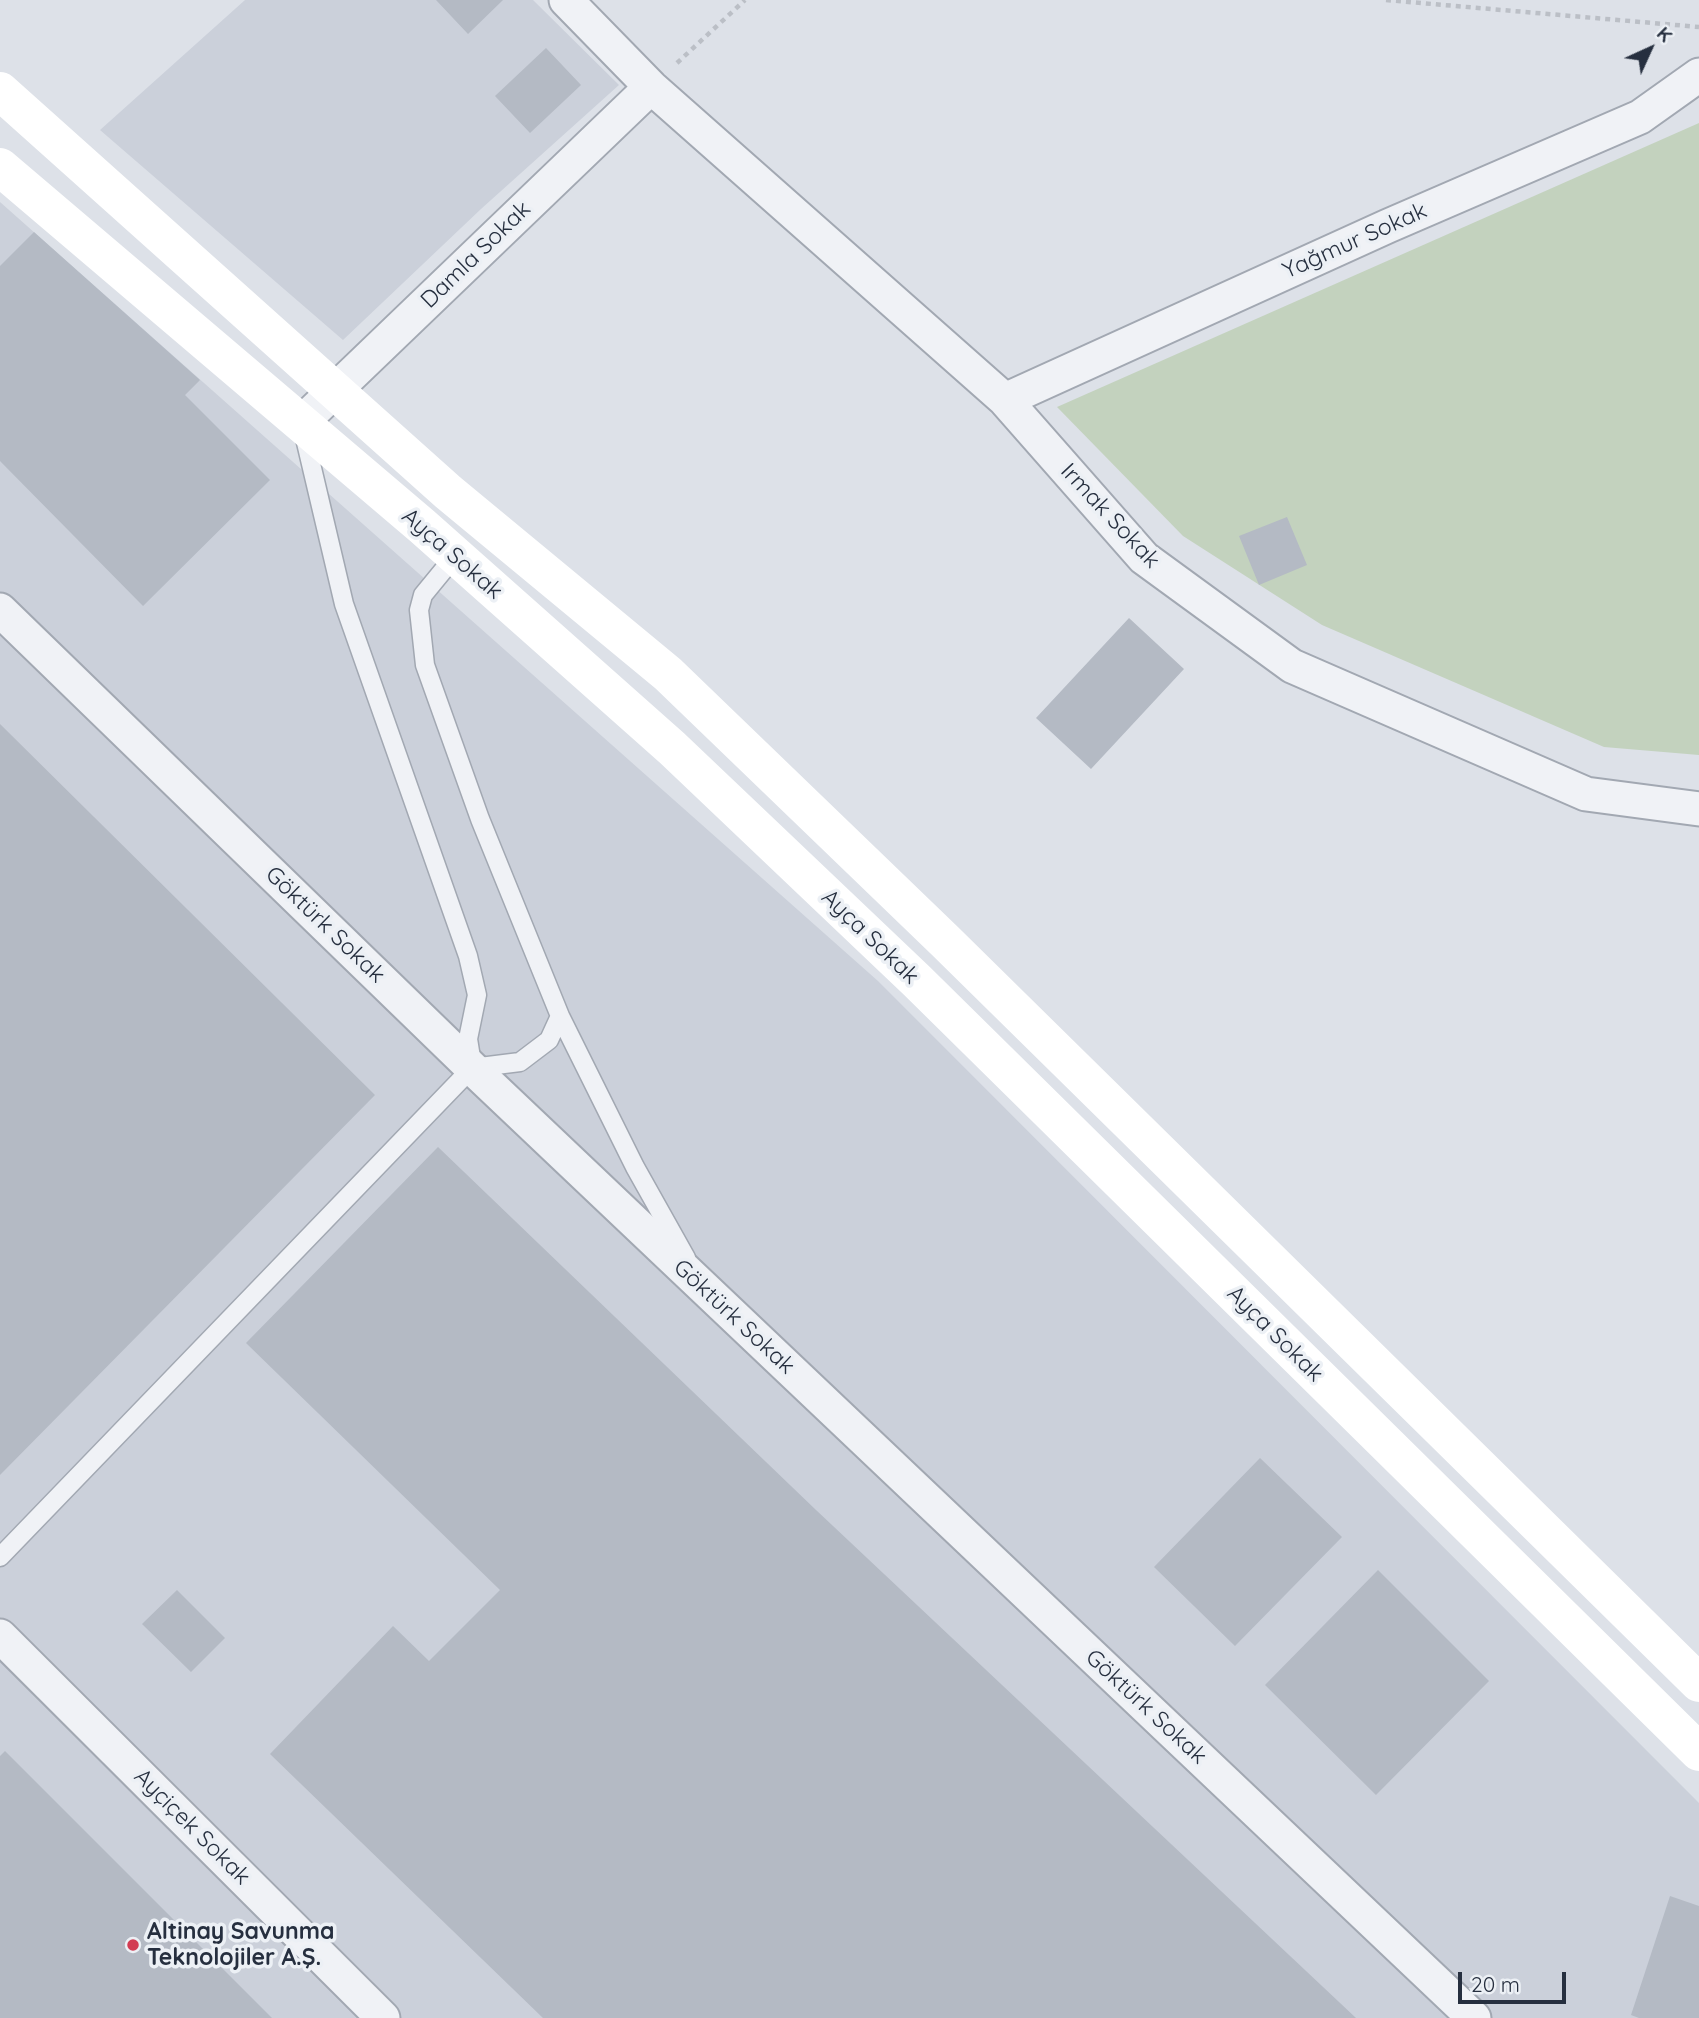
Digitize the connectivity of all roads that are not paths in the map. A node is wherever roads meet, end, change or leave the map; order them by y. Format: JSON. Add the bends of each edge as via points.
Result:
{"nodes":[{"id":1,"x":566,"y":0,"type":"edge"},
{"id":2,"x":1699,"y":75,"type":"edge"},
{"id":3,"x":651,"y":87,"type":"junction"},
{"id":4,"x":0,"y":91,"type":"edge"},
{"id":5,"x":0,"y":167,"type":"edge"},
{"id":6,"x":335,"y":391,"type":"junction"},
{"id":7,"x":1006,"y":400,"type":"junction"},
{"id":8,"x":301,"y":424,"type":"junction"},
{"id":9,"x":455,"y":556,"type":"junction"},
{"id":10,"x":0,"y":610,"type":"edge"},
{"id":11,"x":1699,"y":809,"type":"edge"},
{"id":12,"x":560,"y":1016,"type":"junction"},
{"id":13,"x":472,"y":1068,"type":"junction"},
{"id":14,"x":702,"y":1286,"type":"junction"},
{"id":15,"x":0,"y":1557,"type":"edge"},
{"id":16,"x":0,"y":1636,"type":"edge"},
{"id":17,"x":1699,"y":1683,"type":"edge"},
{"id":18,"x":1699,"y":1752,"type":"edge"},
{"id":19,"x":383,"y":2018,"type":"edge"},
{"id":20,"x":1474,"y":2018,"type":"edge"}],
"edges":[{"from":1,"to":3,"type":"street","name":"Irmak Sokak"},
{"from":2,"to":7,"type":"street","name":"Yağmur Sokak","via":[[1640,117]]},
{"from":3,"to":6,"type":"street","name":"Damla Sokak"},
{"from":3,"to":7,"type":"street","name":"Irmak Sokak"},
{"from":4,"to":6,"type":"street"},
{"from":5,"to":8,"type":"street","name":"Ayça Sokak"},
{"from":6,"to":8,"type":"street","name":"Damla Sokak"},
{"from":6,"to":17,"type":"street","via":[[448,492],[668,674]]},
{"from":7,"to":11,"type":"street","name":"Irmak Sokak","via":[[1144,558],[1292,666],[1586,794]]},
{"from":8,"to":9,"type":"street","name":"Ayça Sokak"},
{"from":8,"to":13,"type":"lane","via":[[344,604],[468,956],[477,995],[468,1039]]},
{"from":9,"to":12,"type":"lane","via":[[423,595],[419,610],[425,665],[480,819]]},
{"from":9,"to":18,"type":"street","name":"Ayça Sokak","via":[[672,748],[907,972]]},
{"from":10,"to":13,"type":"street","name":"Göktürk Sokak"},
{"from":12,"to":13,"type":"lane","via":[[549,1040],[520,1062]]},
{"from":12,"to":14,"type":"lane","via":[[635,1167]]},
{"from":13,"to":14,"type":"street","name":"Göktürk Sokak"},
{"from":13,"to":15,"type":"lane"},
{"from":14,"to":20,"type":"street","name":"Göktürk Sokak"},
{"from":16,"to":19,"type":"street","name":"Ayçiçek Sokak"}]}
